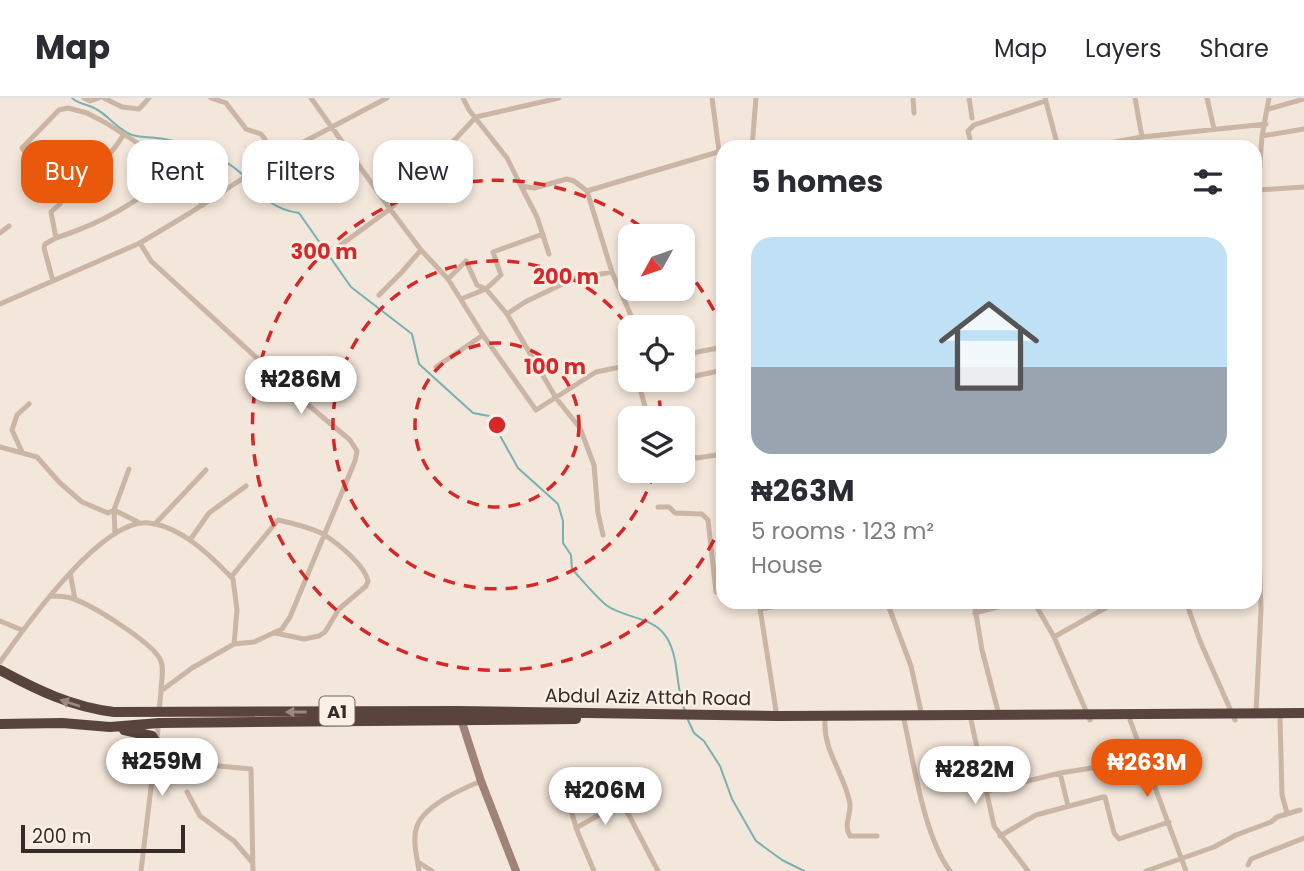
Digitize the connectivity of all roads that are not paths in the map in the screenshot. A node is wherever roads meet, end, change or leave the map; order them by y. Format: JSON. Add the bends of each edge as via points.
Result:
{"nodes":[{"id":1,"x":84,"y":98,"type":"edge"},
{"id":2,"x":99,"y":98,"type":"edge"},
{"id":3,"x":104,"y":98,"type":"edge"},
{"id":4,"x":149,"y":98,"type":"edge"},
{"id":5,"x":211,"y":98,"type":"edge"},
{"id":6,"x":311,"y":98,"type":"edge"},
{"id":7,"x":387,"y":98,"type":"edge"},
{"id":8,"x":463,"y":98,"type":"edge"},
{"id":9,"x":559,"y":98,"type":"edge"},
{"id":10,"x":712,"y":98,"type":"edge"},
{"id":11,"x":756,"y":98,"type":"edge"},
{"id":12,"x":914,"y":98,"type":"edge"},
{"id":13,"x":969,"y":98,"type":"edge"},
{"id":14,"x":1135,"y":98,"type":"edge"},
{"id":15,"x":1207,"y":98,"type":"edge"},
{"id":16,"x":1269,"y":98,"type":"edge"},
{"id":17,"x":1045,"y":99,"type":"edge"},
{"id":18,"x":1304,"y":99,"type":"edge"},
{"id":19,"x":1269,"y":109,"type":"junction"},
{"id":20,"x":914,"y":113,"type":"dead end"},
{"id":21,"x":477,"y":117,"type":"junction"},
{"id":22,"x":972,"y":118,"type":"dead end"},
{"id":23,"x":1266,"y":124,"type":"junction"},
{"id":24,"x":332,"y":127,"type":"junction"},
{"id":25,"x":1214,"y":129,"type":"junction"},
{"id":26,"x":1304,"y":129,"type":"edge"},
{"id":27,"x":124,"y":134,"type":"junction"},
{"id":28,"x":1262,"y":136,"type":"junction"},
{"id":29,"x":1142,"y":137,"type":"junction"},
{"id":30,"x":28,"y":140,"type":"edge"},
{"id":31,"x":133,"y":140,"type":"edge"},
{"id":32,"x":265,"y":140,"type":"edge"},
{"id":33,"x":307,"y":140,"type":"edge"},
{"id":34,"x":717,"y":140,"type":"edge"},
{"id":35,"x":753,"y":140,"type":"edge"},
{"id":36,"x":970,"y":140,"type":"edge"},
{"id":37,"x":1056,"y":140,"type":"edge"},
{"id":38,"x":1126,"y":140,"type":"edge"},
{"id":39,"x":1262,"y":140,"type":"edge"},
{"id":40,"x":113,"y":150,"type":"edge"},
{"id":41,"x":716,"y":153,"type":"edge"},
{"id":42,"x":242,"y":179,"type":"edge"},
{"id":43,"x":521,"y":186,"type":"junction"},
{"id":44,"x":1304,"y":187,"type":"edge"},
{"id":45,"x":1262,"y":190,"type":"edge"},
{"id":46,"x":587,"y":191,"type":"junction"},
{"id":47,"x":60,"y":203,"type":"edge"},
{"id":48,"x":134,"y":203,"type":"edge"},
{"id":49,"x":203,"y":205,"type":"joint"},
{"id":50,"x":390,"y":209,"type":"junction"},
{"id":51,"x":9,"y":226,"type":"dead end"},
{"id":52,"x":0,"y":233,"type":"edge"},
{"id":53,"x":543,"y":234,"type":"junction"},
{"id":54,"x":55,"y":238,"type":"junction"},
{"id":55,"x":140,"y":243,"type":"junction"},
{"id":56,"x":338,"y":247,"type":"dead end"},
{"id":57,"x":421,"y":250,"type":"junction"},
{"id":58,"x":549,"y":254,"type":"dead end"},
{"id":59,"x":612,"y":272,"type":"junction"},
{"id":60,"x":448,"y":279,"type":"junction"},
{"id":61,"x":53,"y":281,"type":"junction"},
{"id":62,"x":486,"y":289,"type":"junction"},
{"id":63,"x":379,"y":295,"type":"dead end"},
{"id":64,"x":461,"y":299,"type":"junction"},
{"id":65,"x":0,"y":304,"type":"edge"},
{"id":66,"x":507,"y":314,"type":"junction"},
{"id":67,"x":631,"y":315,"type":"edge"},
{"id":68,"x":483,"y":335,"type":"junction"},
{"id":69,"x":716,"y":348,"type":"edge"},
{"id":70,"x":695,"y":352,"type":"edge"},
{"id":71,"x":436,"y":367,"type":"dead end"},
{"id":72,"x":618,"y":367,"type":"edge"},
{"id":73,"x":716,"y":372,"type":"edge"},
{"id":74,"x":695,"y":376,"type":"edge"},
{"id":75,"x":556,"y":398,"type":"junction"},
{"id":76,"x":29,"y":404,"type":"dead end"},
{"id":77,"x":0,"y":447,"type":"edge"},
{"id":78,"x":22,"y":452,"type":"junction"},
{"id":79,"x":716,"y":455,"type":"edge"},
{"id":80,"x":695,"y":457,"type":"edge"},
{"id":81,"x":129,"y":469,"type":"dead end"},
{"id":82,"x":206,"y":470,"type":"dead end"},
{"id":83,"x":246,"y":486,"type":"dead end"},
{"id":84,"x":658,"y":507,"type":"dead end"},
{"id":85,"x":114,"y":510,"type":"junction"},
{"id":86,"x":141,"y":523,"type":"junction"},
{"id":87,"x":155,"y":524,"type":"junction"},
{"id":88,"x":115,"y":533,"type":"junction"},
{"id":89,"x":325,"y":535,"type":"junction"},
{"id":90,"x":603,"y":535,"type":"dead end"},
{"id":91,"x":190,"y":540,"type":"junction"},
{"id":92,"x":70,"y":573,"type":"junction"},
{"id":93,"x":231,"y":577,"type":"junction"},
{"id":94,"x":716,"y":592,"type":"dead end"},
{"id":95,"x":50,"y":596,"type":"junction"},
{"id":96,"x":75,"y":599,"type":"junction"},
{"id":97,"x":759,"y":609,"type":"edge"},
{"id":98,"x":890,"y":609,"type":"edge"},
{"id":99,"x":975,"y":609,"type":"edge"},
{"id":100,"x":990,"y":609,"type":"edge"},
{"id":101,"x":1038,"y":609,"type":"edge"},
{"id":102,"x":1104,"y":609,"type":"edge"},
{"id":103,"x":1189,"y":609,"type":"edge"},
{"id":104,"x":1261,"y":609,"type":"edge"},
{"id":105,"x":975,"y":613,"type":"junction"},
{"id":106,"x":0,"y":621,"type":"edge"},
{"id":107,"x":22,"y":631,"type":"junction"},
{"id":108,"x":275,"y":632,"type":"junction"},
{"id":109,"x":1054,"y":637,"type":"junction"},
{"id":110,"x":234,"y":644,"type":"junction"},
{"id":111,"x":0,"y":662,"type":"edge"},
{"id":112,"x":0,"y":670,"type":"edge"},
{"id":113,"x":160,"y":691,"type":"junction"},
{"id":114,"x":159,"y":712,"type":"junction"},
{"id":115,"x":1256,"y":713,"type":"junction"},
{"id":116,"x":1304,"y":713,"type":"edge"},
{"id":117,"x":999,"y":715,"type":"junction"},
{"id":118,"x":460,"y":716,"type":"junction"},
{"id":119,"x":922,"y":716,"type":"junction"},
{"id":120,"x":1089,"y":717,"type":"junction"},
{"id":121,"x":1234,"y":717,"type":"junction"},
{"id":122,"x":777,"y":718,"type":"junction"},
{"id":123,"x":1280,"y":719,"type":"junction"},
{"id":124,"x":1304,"y":719,"type":"edge"},
{"id":125,"x":825,"y":720,"type":"junction"},
{"id":126,"x":904,"y":720,"type":"junction"},
{"id":127,"x":971,"y":720,"type":"junction"},
{"id":128,"x":1130,"y":720,"type":"junction"},
{"id":129,"x":159,"y":723,"type":"junction"},
{"id":130,"x":0,"y":724,"type":"edge"},
{"id":131,"x":110,"y":727,"type":"junction"},
{"id":132,"x":157,"y":744,"type":"junction"},
{"id":133,"x":154,"y":760,"type":"junction"},
{"id":134,"x":1092,"y":768,"type":"dead end"},
{"id":135,"x":1060,"y":774,"type":"junction"},
{"id":136,"x":561,"y":779,"type":"dead end"},
{"id":137,"x":481,"y":781,"type":"junction"},
{"id":138,"x":187,"y":792,"type":"dead end"},
{"id":139,"x":987,"y":792,"type":"junction"},
{"id":140,"x":1068,"y":806,"type":"junction"},
{"id":141,"x":1300,"y":810,"type":"dead end"},
{"id":142,"x":1287,"y":813,"type":"junction"},
{"id":143,"x":1169,"y":822,"type":"junction"},
{"id":144,"x":576,"y":828,"type":"junction"},
{"id":145,"x":877,"y":836,"type":"dead end"},
{"id":146,"x":1000,"y":836,"type":"junction"},
{"id":147,"x":1304,"y":838,"type":"edge"},
{"id":148,"x":1182,"y":858,"type":"junction"},
{"id":149,"x":252,"y":862,"type":"junction"},
{"id":150,"x":418,"y":862,"type":"junction"},
{"id":151,"x":1248,"y":866,"type":"dead end"},
{"id":152,"x":141,"y":871,"type":"edge"},
{"id":153,"x":253,"y":871,"type":"edge"},
{"id":154,"x":418,"y":871,"type":"edge"},
{"id":155,"x":432,"y":871,"type":"edge"},
{"id":156,"x":516,"y":871,"type":"edge"},
{"id":157,"x":594,"y":871,"type":"edge"},
{"id":158,"x":657,"y":871,"type":"edge"},
{"id":159,"x":950,"y":871,"type":"edge"},
{"id":160,"x":1028,"y":871,"type":"edge"},
{"id":161,"x":1146,"y":871,"type":"edge"},
{"id":162,"x":1186,"y":871,"type":"edge"}],
"edges":[{"from":1,"to":2,"type":"street","via":[[90,102]]},
{"from":3,"to":4,"type":"street","via":[[132,110]]},
{"from":5,"to":32,"type":"street","via":[[226,103],[246,129]]},
{"from":6,"to":24,"type":"street"},
{"from":7,"to":24,"type":"street"},
{"from":8,"to":21,"type":"street"},
{"from":9,"to":21,"type":"street"},
{"from":10,"to":34,"type":"street"},
{"from":11,"to":35,"type":"street"},
{"from":12,"to":20,"type":"street"},
{"from":13,"to":22,"type":"street"},
{"from":14,"to":29,"type":"street"},
{"from":15,"to":25,"type":"street"},
{"from":16,"to":19,"type":"street"},
{"from":17,"to":36,"type":"street","via":[[974,125],[968,131]]},
{"from":17,"to":37,"type":"street"},
{"from":18,"to":19,"type":"street"},
{"from":19,"to":23,"type":"street"},
{"from":21,"to":43,"type":"street"},
{"from":21,"to":50,"type":"street"},
{"from":23,"to":25,"type":"street"},
{"from":23,"to":28,"type":"street"},
{"from":24,"to":33,"type":"street"},
{"from":24,"to":50,"type":"street"},
{"from":25,"to":29,"type":"street"},
{"from":26,"to":28,"type":"street"},
{"from":27,"to":30,"type":"street","via":[[96,117],[68,108],[59,110]]},
{"from":27,"to":31,"type":"street"},
{"from":27,"to":40,"type":"street"},
{"from":28,"to":39,"type":"street"},
{"from":29,"to":38,"type":"street"},
{"from":41,"to":46,"type":"street"},
{"from":42,"to":49,"type":"street"},
{"from":43,"to":46,"type":"street","via":[[534,188],[567,178]]},
{"from":43,"to":53,"type":"street"},
{"from":44,"to":45,"type":"street"},
{"from":46,"to":59,"type":"street"},
{"from":47,"to":54,"type":"street","via":[[51,212]]},
{"from":48,"to":54,"type":"street"},
{"from":49,"to":55,"type":"street"},
{"from":50,"to":56,"type":"street"},
{"from":50,"to":57,"type":"street"},
{"from":51,"to":52,"type":"street"},
{"from":53,"to":58,"type":"street"},
{"from":53,"to":62,"type":"street","via":[[493,251],[501,275]]},
{"from":54,"to":61,"type":"street","via":[[44,248]]},
{"from":55,"to":61,"type":"street"},
{"from":55,"to":89,"type":"street","via":[[151,261],[357,451]]},
{"from":57,"to":60,"type":"street"},
{"from":57,"to":63,"type":"street"},
{"from":59,"to":66,"type":"street","via":[[573,279]]},
{"from":59,"to":67,"type":"street"},
{"from":60,"to":62,"type":"street","via":[[466,261],[477,285]]},
{"from":60,"to":64,"type":"street"},
{"from":61,"to":65,"type":"street"},
{"from":62,"to":64,"type":"street"},
{"from":62,"to":66,"type":"street"},
{"from":64,"to":68,"type":"street"},
{"from":66,"to":75,"type":"street"},
{"from":68,"to":71,"type":"street"},
{"from":68,"to":75,"type":"street","via":[[531,406],[536,410]]},
{"from":69,"to":70,"type":"street"},
{"from":72,"to":75,"type":"street","via":[[596,372]]},
{"from":73,"to":74,"type":"street"},
{"from":75,"to":90,"type":"street","via":[[580,428],[591,453]]},
{"from":76,"to":78,"type":"street","via":[[17,415],[12,430]]},
{"from":77,"to":78,"type":"street"},
{"from":78,"to":85,"type":"street","via":[[37,457],[82,502],[108,513]]},
{"from":79,"to":80,"type":"street"},
{"from":81,"to":85,"type":"street"},
{"from":82,"to":87,"type":"street"},
{"from":83,"to":91,"type":"street","via":[[209,513]]},
{"from":84,"to":94,"type":"street","via":[[702,514],[708,520]]},
{"from":85,"to":86,"type":"street"},
{"from":85,"to":88,"type":"street"},
{"from":86,"to":87,"type":"street"},
{"from":86,"to":88,"type":"street"},
{"from":87,"to":91,"type":"street"},
{"from":88,"to":92,"type":"street"},
{"from":89,"to":93,"type":"street","via":[[275,521]]},
{"from":89,"to":108,"type":"street","via":[[290,617]]},
{"from":89,"to":108,"type":"street","via":[[364,572],[366,586],[339,609],[319,636],[304,639]]},
{"from":91,"to":93,"type":"street"},
{"from":92,"to":95,"type":"street"},
{"from":92,"to":96,"type":"street"},
{"from":93,"to":110,"type":"street","via":[[236,603]]},
{"from":95,"to":96,"type":"street"},
{"from":95,"to":107,"type":"street"},
{"from":96,"to":113,"type":"street","via":[[151,648],[161,660]]},
{"from":97,"to":122,"type":"street"},
{"from":98,"to":119,"type":"street","via":[[911,666]]},
{"from":99,"to":105,"type":"street"},
{"from":100,"to":105,"type":"street"},
{"from":101,"to":109,"type":"street"},
{"from":102,"to":109,"type":"street"},
{"from":103,"to":121,"type":"street"},
{"from":104,"to":115,"type":"street"},
{"from":105,"to":117,"type":"street"},
{"from":106,"to":107,"type":"street"},
{"from":107,"to":111,"type":"street"},
{"from":108,"to":110,"type":"street","via":[[254,642]]},
{"from":109,"to":120,"type":"street"},
{"from":110,"to":113,"type":"street"},
{"from":114,"to":112,"type":"highway","name":"Abdul Aziz Attah Road","number":"A1","one_way":true,"via":[[80,706],[44,694]]},
{"from":113,"to":114,"type":"street"},
{"from":118,"to":114,"type":"highway","name":"Abdul Aziz Attah Road","number":"A1","one_way":true},
{"from":114,"to":129,"type":"street"},
{"from":115,"to":116,"type":"highway","name":"Abdul Aziz Attah Road","number":"A1"},
{"from":115,"to":121,"type":"highway","name":"Abdul Aziz Attah Road","number":"A1"},
{"from":117,"to":119,"type":"highway","name":"Abdul Aziz Attah Road","number":"A1"},
{"from":117,"to":120,"type":"highway","name":"Abdul Aziz Attah Road","number":"A1"},
{"from":118,"to":122,"type":"highway","name":"Abdul Aziz Attah Road","number":"A1"},
{"from":118,"to":129,"type":"highway","name":"Abdul Aziz Attah Road","number":"A1"},
{"from":118,"to":137,"type":"street"},
{"from":119,"to":122,"type":"highway","name":"Abdul Aziz Attah Road","number":"A1"},
{"from":120,"to":121,"type":"highway","name":"Abdul Aziz Attah Road","number":"A1"},
{"from":120,"to":127,"type":"highway","name":"Abdul Aziz Attah Road","number":"A1"},
{"from":120,"to":128,"type":"highway","name":"Abdul Aziz Attah Road","number":"A1"},
{"from":121,"to":123,"type":"highway","name":"Abdul Aziz Attah Road","number":"A1"},
{"from":121,"to":128,"type":"highway","name":"Abdul Aziz Attah Road","number":"A1"},
{"from":122,"to":125,"type":"highway","name":"Abdul Aziz Attah Road","number":"A1"},
{"from":123,"to":124,"type":"highway","name":"Abdul Aziz Attah Road","number":"A1"},
{"from":123,"to":142,"type":"street","via":[[1282,795]]},
{"from":125,"to":126,"type":"highway","name":"Abdul Aziz Attah Road","number":"A1"},
{"from":125,"to":145,"type":"street","via":[[826,743],[850,804],[847,831],[857,838]]},
{"from":126,"to":127,"type":"highway","name":"Abdul Aziz Attah Road","number":"A1"},
{"from":126,"to":159,"type":"street","via":[[935,846]]},
{"from":127,"to":139,"type":"street"},
{"from":128,"to":143,"type":"street"},
{"from":129,"to":131,"type":"highway","name":"Abdul Aziz Attah Road","number":"A1"},
{"from":129,"to":132,"type":"street"},
{"from":130,"to":131,"type":"highway","name":"Abdul Aziz Attah Road","number":"A1"},
{"from":131,"to":132,"type":"highway","via":[[152,736]]},
{"from":132,"to":133,"type":"street"},
{"from":133,"to":149,"type":"street","via":[[251,769]]},
{"from":133,"to":152,"type":"street"},
{"from":134,"to":135,"type":"street"},
{"from":135,"to":139,"type":"street"},
{"from":135,"to":140,"type":"street"},
{"from":136,"to":144,"type":"street"},
{"from":137,"to":150,"type":"street","via":[[452,793],[418,822]]},
{"from":137,"to":156,"type":"street"},
{"from":138,"to":149,"type":"street","via":[[200,816],[234,841]]},
{"from":139,"to":146,"type":"street","via":[[990,815]]},
{"from":140,"to":143,"type":"street","via":[[1105,797],[1119,839]]},
{"from":140,"to":146,"type":"street","via":[[1036,815]]},
{"from":141,"to":142,"type":"street"},
{"from":142,"to":148,"type":"street"},
{"from":143,"to":148,"type":"street"},
{"from":144,"to":157,"type":"street"},
{"from":144,"to":158,"type":"street","via":[[622,802]]},
{"from":146,"to":160,"type":"street"},
{"from":147,"to":151,"type":"street","via":[[1251,859]]},
{"from":148,"to":161,"type":"street"},
{"from":148,"to":162,"type":"street"},
{"from":149,"to":153,"type":"street"},
{"from":150,"to":154,"type":"street"},
{"from":150,"to":155,"type":"street"}]}
